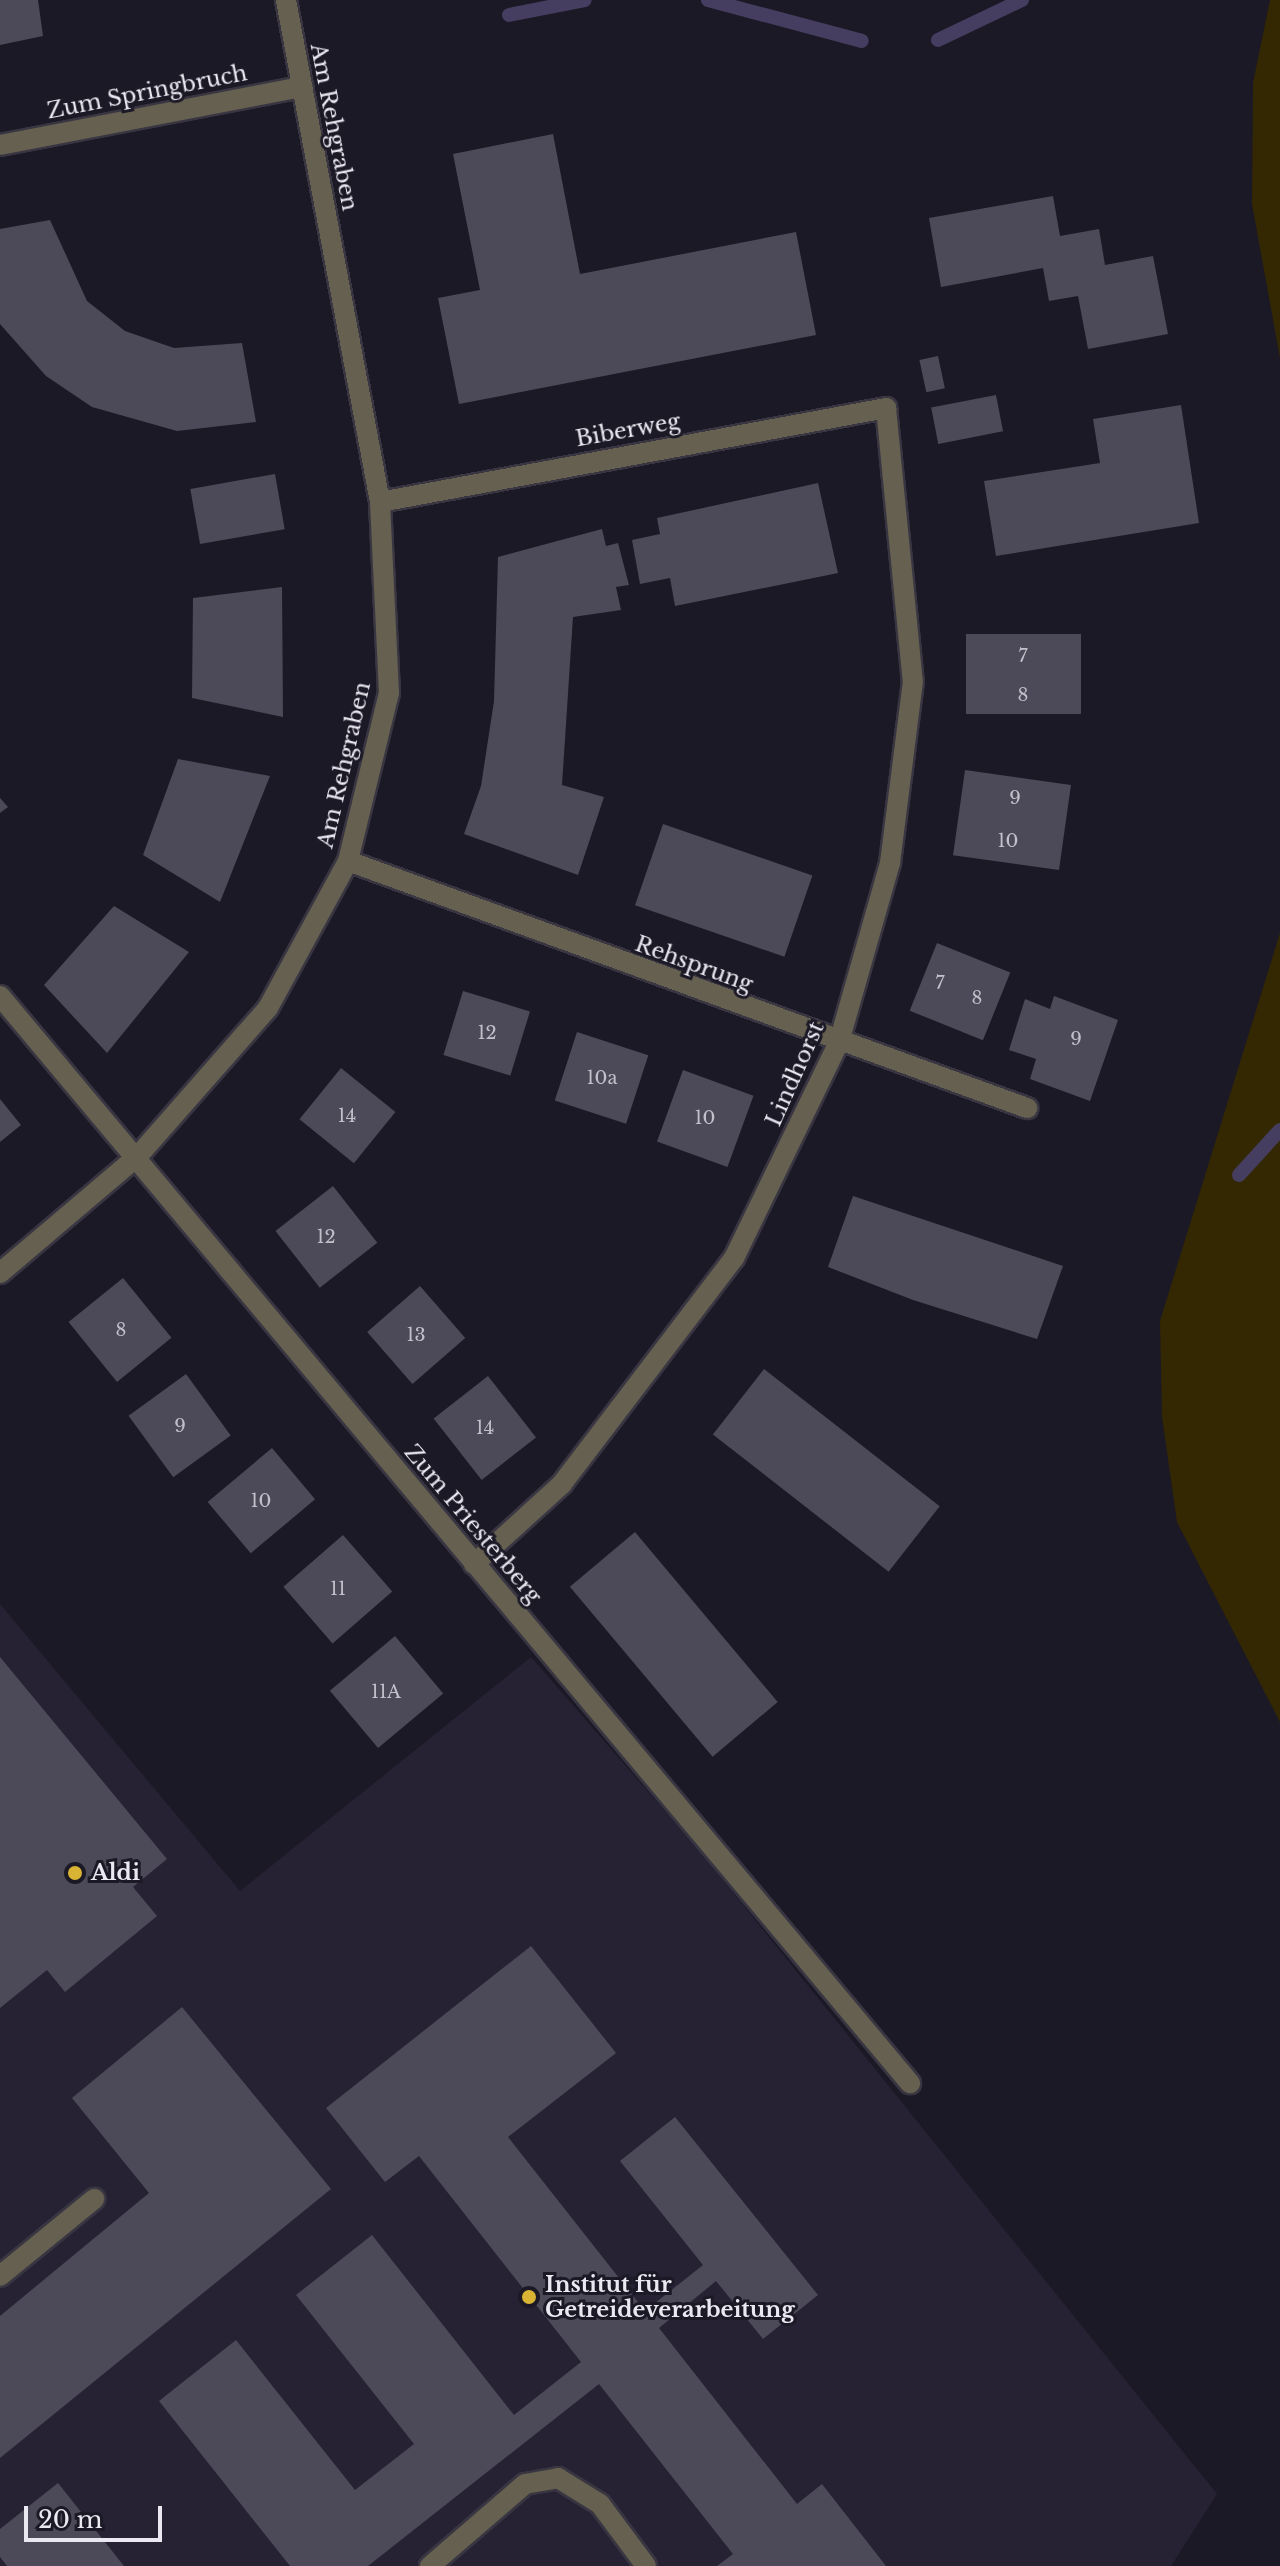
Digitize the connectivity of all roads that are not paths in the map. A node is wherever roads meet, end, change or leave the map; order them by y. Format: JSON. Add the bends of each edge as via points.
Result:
{"nodes":[{"id":1,"x":286,"y":0,"type":"edge"},
{"id":2,"x":302,"y":87,"type":"junction"},
{"id":3,"x":0,"y":145,"type":"edge"},
{"id":4,"x":886,"y":408,"type":"joint"},
{"id":5,"x":380,"y":502,"type":"junction"},
{"id":6,"x":348,"y":861,"type":"junction"},
{"id":7,"x":0,"y":996,"type":"edge"},
{"id":8,"x":839,"y":1042,"type":"junction"},
{"id":9,"x":1027,"y":1108,"type":"dead end"},
{"id":10,"x":138,"y":1156,"type":"junction"},
{"id":11,"x":0,"y":1273,"type":"edge"},
{"id":12,"x":474,"y":1564,"type":"junction"},
{"id":13,"x":910,"y":2083,"type":"dead end"},
{"id":14,"x":94,"y":2199,"type":"dead end"},
{"id":15,"x":0,"y":2276,"type":"edge"},
{"id":16,"x":430,"y":2566,"type":"edge"},
{"id":17,"x":646,"y":2566,"type":"edge"}],
"edges":[{"from":1,"to":2,"type":"street","name":"Am Rehgraben"},
{"from":2,"to":3,"type":"street","name":"Zum Springbruch"},
{"from":2,"to":5,"type":"street","name":"Am Rehgraben"},
{"from":4,"to":5,"type":"street","name":"Biberweg"},
{"from":4,"to":8,"type":"street","name":"Lindhorst","via":[[913,681],[890,863]]},
{"from":5,"to":6,"type":"street","name":"Am Rehgraben","via":[[389,693]]},
{"from":6,"to":8,"type":"street","name":"Rehsprung"},
{"from":6,"to":10,"type":"street","name":"Am Rehgraben","via":[[268,1008]]},
{"from":7,"to":10,"type":"street","name":"Zum Priesterberg"},
{"from":8,"to":9,"type":"street","name":"Rehsprung"},
{"from":8,"to":12,"type":"street","name":"Lindhorst","via":[[734,1258],[562,1484]]},
{"from":10,"to":11,"type":"street","name":"Am Rehgraben"},
{"from":10,"to":12,"type":"street","name":"Zum Priesterberg"},
{"from":12,"to":13,"type":"street","name":"Zum Priesterberg"},
{"from":14,"to":15,"type":"street"},
{"from":16,"to":17,"type":"street","via":[[525,2484],[558,2478],[600,2504]]}]}
